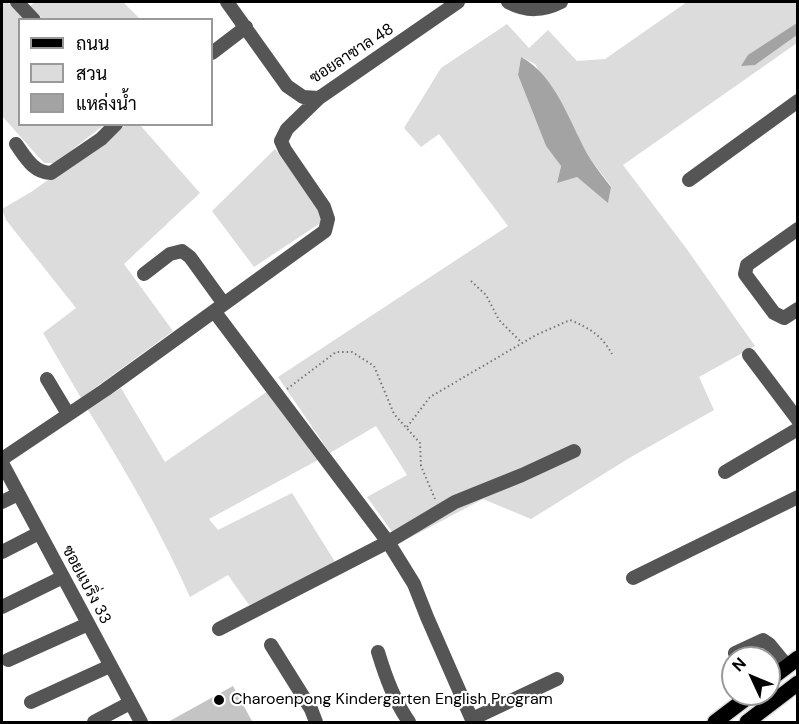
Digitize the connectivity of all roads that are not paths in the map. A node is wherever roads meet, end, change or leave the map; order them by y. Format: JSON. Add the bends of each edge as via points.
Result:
{"nodes":[{"id":1,"x":16,"y":2,"type":"edge"},
{"id":2,"x":458,"y":2,"type":"edge"},
{"id":3,"x":508,"y":2,"type":"edge"},
{"id":4,"x":561,"y":2,"type":"edge"},
{"id":5,"x":235,"y":4,"type":"edge"},
{"id":6,"x":32,"y":18,"type":"edge"},
{"id":7,"x":246,"y":27,"type":"junction"},
{"id":8,"x":213,"y":52,"type":"edge"},
{"id":9,"x":319,"y":98,"type":"junction"},
{"id":10,"x":798,"y":101,"type":"edge"},
{"id":11,"x":114,"y":126,"type":"edge"},
{"id":12,"x":16,"y":144,"type":"dead end"},
{"id":13,"x":689,"y":180,"type":"dead end"},
{"id":14,"x":798,"y":229,"type":"edge"},
{"id":15,"x":144,"y":274,"type":"dead end"},
{"id":16,"x":219,"y":307,"type":"junction"},
{"id":17,"x":798,"y":309,"type":"edge"},
{"id":18,"x":749,"y":355,"type":"dead end"},
{"id":19,"x":47,"y":379,"type":"dead end"},
{"id":20,"x":68,"y":414,"type":"junction"},
{"id":21,"x":798,"y":420,"type":"edge"},
{"id":22,"x":798,"y":429,"type":"edge"},
{"id":23,"x":574,"y":451,"type":"dead end"},
{"id":24,"x":2,"y":459,"type":"edge"},
{"id":25,"x":2,"y":464,"type":"edge"},
{"id":26,"x":725,"y":472,"type":"dead end"},
{"id":27,"x":18,"y":494,"type":"junction"},
{"id":28,"x":798,"y":496,"type":"edge"},
{"id":29,"x":2,"y":502,"type":"edge"},
{"id":30,"x":39,"y":533,"type":"junction"},
{"id":31,"x":388,"y":542,"type":"junction"},
{"id":32,"x":2,"y":552,"type":"edge"},
{"id":33,"x":63,"y":577,"type":"junction"},
{"id":34,"x":633,"y":578,"type":"dead end"},
{"id":35,"x":2,"y":607,"type":"edge"},
{"id":36,"x":88,"y":624,"type":"junction"},
{"id":37,"x":219,"y":629,"type":"dead end"},
{"id":38,"x":271,"y":645,"type":"dead end"},
{"id":39,"x":750,"y":646,"type":"edge"},
{"id":40,"x":772,"y":646,"type":"edge"},
{"id":41,"x":378,"y":652,"type":"dead end"},
{"id":42,"x":8,"y":660,"type":"dead end"},
{"id":43,"x":110,"y":666,"type":"junction"},
{"id":44,"x":558,"y":679,"type":"dead end"},
{"id":45,"x":798,"y":683,"type":"edge"},
{"id":46,"x":31,"y":702,"type":"dead end"},
{"id":47,"x":130,"y":703,"type":"junction"},
{"id":48,"x":737,"y":706,"type":"edge"},
{"id":49,"x":472,"y":721,"type":"edge"},
{"id":50,"x":93,"y":723,"type":"edge"},
{"id":51,"x":141,"y":723,"type":"edge"},
{"id":52,"x":316,"y":723,"type":"edge"},
{"id":53,"x":409,"y":723,"type":"edge"},
{"id":54,"x":715,"y":723,"type":"edge"},
{"id":55,"x":747,"y":723,"type":"edge"}],
"edges":[{"from":1,"to":6,"type":"street"},
{"from":2,"to":9,"type":"street","name":"ซอยลาซาล 48"},
{"from":3,"to":4,"type":"street","via":[[542,10]]},
{"from":5,"to":7,"type":"street","name":"ซอยลาซาล 48"},
{"from":7,"to":8,"type":"street"},
{"from":7,"to":9,"type":"street","name":"ซอยลาซาล 48","via":[[287,86],[303,97]]},
{"from":9,"to":16,"type":"street","via":[[287,129],[281,141],[324,207],[328,219],[325,231]]},
{"from":10,"to":13,"type":"street"},
{"from":11,"to":12,"type":"street","via":[[51,173],[42,173],[32,166]]},
{"from":14,"to":17,"type":"street","via":[[744,270],[779,317]]},
{"from":15,"to":16,"type":"street","via":[[170,254],[182,251],[190,257]]},
{"from":16,"to":20,"type":"street"},
{"from":16,"to":31,"type":"street","via":[[278,396]]},
{"from":18,"to":21,"type":"street"},
{"from":19,"to":20,"type":"street"},
{"from":20,"to":24,"type":"street"},
{"from":22,"to":26,"type":"street"},
{"from":23,"to":31,"type":"street","via":[[455,502]]},
{"from":25,"to":27,"type":"street","name":"ซอยแบริ่ง 33"},
{"from":27,"to":29,"type":"street"},
{"from":27,"to":30,"type":"street","name":"ซอยแบริ่ง 33"},
{"from":28,"to":34,"type":"street"},
{"from":30,"to":32,"type":"street"},
{"from":30,"to":33,"type":"street","name":"ซอยแบริ่ง 33"},
{"from":31,"to":37,"type":"street"},
{"from":31,"to":49,"type":"street","via":[[414,584]]},
{"from":33,"to":35,"type":"street"},
{"from":33,"to":36,"type":"street","name":"ซอยแบริ่ง 33"},
{"from":36,"to":42,"type":"street"},
{"from":36,"to":43,"type":"street","name":"ซอยแบริ่ง 33"},
{"from":38,"to":52,"type":"street"},
{"from":39,"to":40,"type":"street","via":[[763,640]]},
{"from":41,"to":53,"type":"street","via":[[396,704]]},
{"from":43,"to":46,"type":"street"},
{"from":43,"to":47,"type":"street","name":"ซอยแบริ่ง 33"},
{"from":44,"to":49,"type":"street"},
{"from":45,"to":55,"type":"main road"},
{"from":47,"to":50,"type":"street"},
{"from":47,"to":51,"type":"street","name":"ซอยแบริ่ง 33"},
{"from":48,"to":54,"type":"main road"}]}
